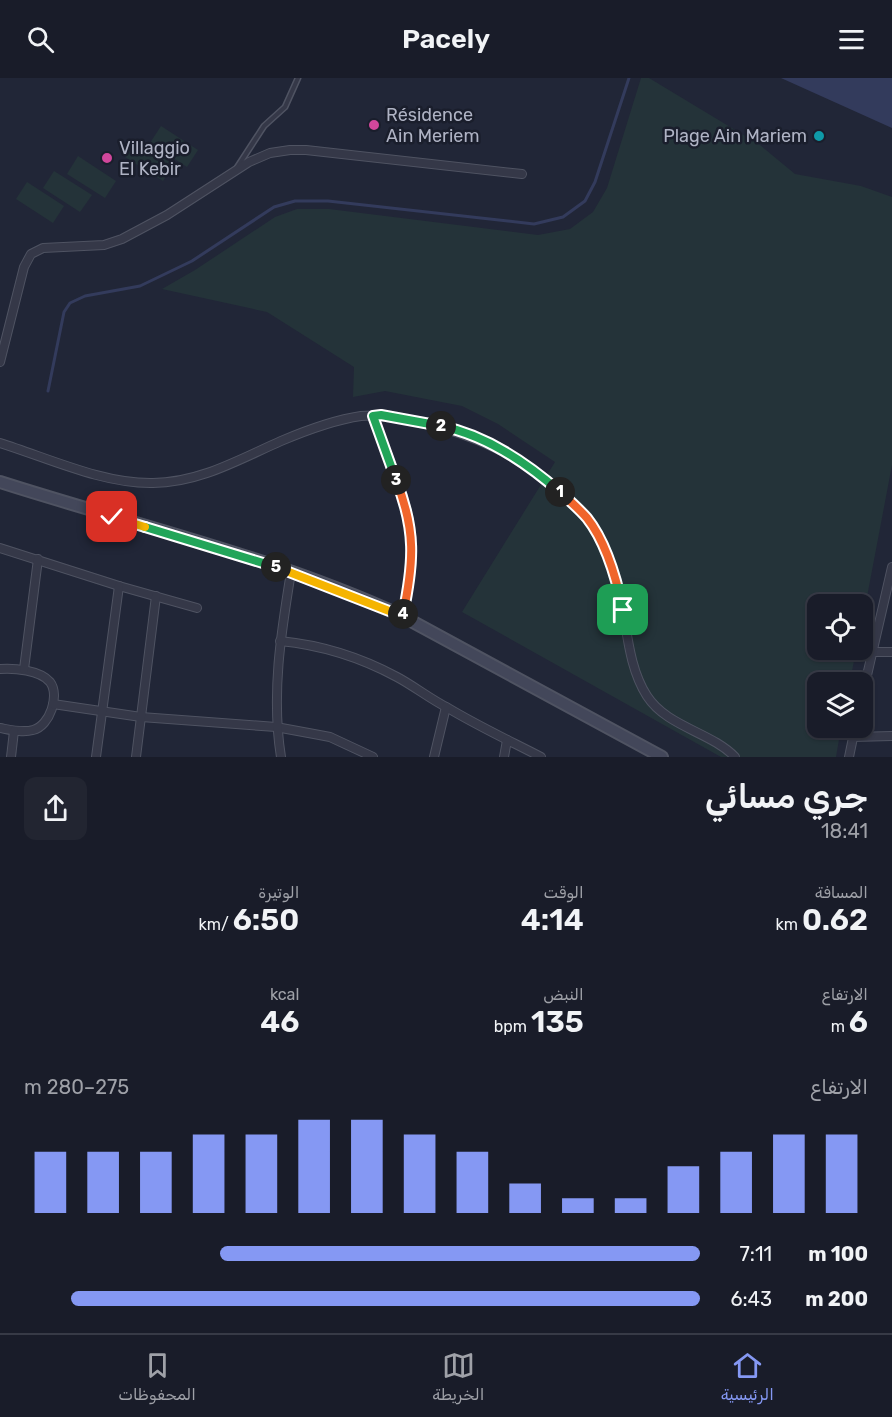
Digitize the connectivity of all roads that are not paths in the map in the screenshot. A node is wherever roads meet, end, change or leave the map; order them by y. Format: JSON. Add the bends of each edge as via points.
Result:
{"nodes":[{"id":1,"x":298,"y":78,"type":"edge"},
{"id":2,"x":234,"y":172,"type":"junction"},
{"id":3,"x":522,"y":174,"type":"dead end"},
{"id":4,"x":0,"y":362,"type":"edge"},
{"id":5,"x":373,"y":416,"type":"junction"},
{"id":6,"x":0,"y":443,"type":"edge"},
{"id":7,"x":0,"y":482,"type":"edge"},
{"id":8,"x":0,"y":548,"type":"edge"},
{"id":9,"x":38,"y":559,"type":"junction"},
{"id":10,"x":892,"y":570,"type":"edge"},
{"id":11,"x":291,"y":572,"type":"junction"},
{"id":12,"x":119,"y":586,"type":"junction"},
{"id":13,"x":156,"y":596,"type":"junction"},
{"id":14,"x":197,"y":608,"type":"dead end"},
{"id":15,"x":402,"y":616,"type":"junction"},
{"id":16,"x":280,"y":641,"type":"junction"},
{"id":17,"x":873,"y":652,"type":"joint"},
{"id":18,"x":892,"y":652,"type":"edge"},
{"id":19,"x":0,"y":669,"type":"edge"},
{"id":20,"x":24,"y":669,"type":"junction"},
{"id":21,"x":53,"y":704,"type":"junction"},
{"id":22,"x":446,"y":707,"type":"junction"},
{"id":23,"x":102,"y":711,"type":"junction"},
{"id":24,"x":141,"y":717,"type":"junction"},
{"id":25,"x":276,"y":727,"type":"junction"},
{"id":26,"x":0,"y":728,"type":"edge"},
{"id":27,"x":14,"y":730,"type":"junction"},
{"id":28,"x":873,"y":736,"type":"edge"},
{"id":29,"x":892,"y":736,"type":"edge"},
{"id":30,"x":853,"y":738,"type":"edge"},
{"id":31,"x":507,"y":740,"type":"junction"},
{"id":32,"x":11,"y":757,"type":"edge"},
{"id":33,"x":96,"y":757,"type":"edge"},
{"id":34,"x":136,"y":757,"type":"edge"},
{"id":35,"x":280,"y":757,"type":"edge"},
{"id":36,"x":373,"y":757,"type":"edge"},
{"id":37,"x":434,"y":757,"type":"edge"},
{"id":38,"x":504,"y":757,"type":"edge"},
{"id":39,"x":541,"y":757,"type":"edge"},
{"id":40,"x":660,"y":757,"type":"edge"},
{"id":41,"x":735,"y":757,"type":"edge"},
{"id":42,"x":849,"y":757,"type":"edge"}],
"edges":[{"from":1,"to":2,"type":"lane","via":[[285,107],[264,126]]},
{"from":2,"to":3,"type":"street","via":[[270,153],[290,150]]},
{"from":2,"to":4,"type":"street","via":[[122,239],[104,245],[43,248],[31,254],[24,267]]},
{"from":5,"to":6,"type":"street","via":[[320,425],[206,475],[154,483],[93,473]]},
{"from":5,"to":15,"type":"street","via":[[409,520],[411,575]]},
{"from":5,"to":41,"type":"street","via":[[450,428],[483,440],[537,472],[567,498],[588,519],[611,566],[629,650],[648,698],[661,712]]},
{"from":7,"to":11,"type":"main road"},
{"from":8,"to":9,"type":"street"},
{"from":9,"to":12,"type":"street"},
{"from":9,"to":20,"type":"street"},
{"from":10,"to":17,"type":"street"},
{"from":11,"to":15,"type":"main road"},
{"from":11,"to":16,"type":"street"},
{"from":12,"to":13,"type":"street"},
{"from":12,"to":23,"type":"street"},
{"from":13,"to":14,"type":"street"},
{"from":13,"to":24,"type":"street"},
{"from":15,"to":40,"type":"main road"},
{"from":16,"to":22,"type":"street","via":[[305,643],[353,657],[398,677]]},
{"from":16,"to":25,"type":"street"},
{"from":17,"to":18,"type":"street"},
{"from":19,"to":20,"type":"street"},
{"from":20,"to":21,"type":"street","via":[[50,682]]},
{"from":21,"to":23,"type":"street"},
{"from":21,"to":27,"type":"street","via":[[43,726]]},
{"from":22,"to":31,"type":"street"},
{"from":22,"to":37,"type":"street"},
{"from":23,"to":24,"type":"street"},
{"from":23,"to":33,"type":"street"},
{"from":24,"to":25,"type":"street"},
{"from":24,"to":34,"type":"street"},
{"from":25,"to":35,"type":"street"},
{"from":25,"to":36,"type":"street","via":[[330,737]]},
{"from":26,"to":27,"type":"street"},
{"from":27,"to":32,"type":"street"},
{"from":28,"to":29,"type":"street"},
{"from":30,"to":42,"type":"street"},
{"from":31,"to":38,"type":"street"},
{"from":31,"to":39,"type":"street"}]}
